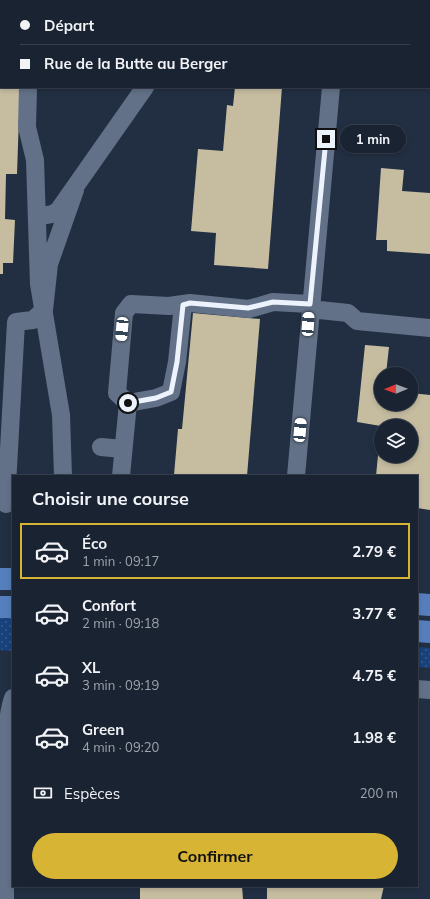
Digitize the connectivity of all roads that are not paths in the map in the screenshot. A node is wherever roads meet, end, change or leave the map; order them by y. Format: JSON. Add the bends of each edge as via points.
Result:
{"nodes":[{"id":1,"x":28,"y":88,"type":"edge"},
{"id":2,"x":144,"y":88,"type":"edge"},
{"id":3,"x":331,"y":88,"type":"edge"},
{"id":4,"x":75,"y":190,"type":"junction"},
{"id":5,"x":37,"y":217,"type":"junction"},
{"id":6,"x":183,"y":305,"type":"junction"},
{"id":7,"x":310,"y":306,"type":"junction"},
{"id":8,"x":44,"y":310,"type":"junction"},
{"id":9,"x":8,"y":322,"type":"edge"},
{"id":10,"x":430,"y":328,"type":"edge"},
{"id":11,"x":128,"y":403,"type":"junction"},
{"id":12,"x":101,"y":447,"type":"dead end"},
{"id":13,"x":123,"y":449,"type":"junction"},
{"id":14,"x":63,"y":475,"type":"edge"},
{"id":15,"x":121,"y":475,"type":"edge"},
{"id":16,"x":296,"y":475,"type":"edge"},
{"id":17,"x":6,"y":504,"type":"edge"},
{"id":18,"x":0,"y":579,"type":"edge"},
{"id":19,"x":12,"y":580,"type":"edge"},
{"id":20,"x":418,"y":604,"type":"edge"},
{"id":21,"x":430,"y":605,"type":"edge"},
{"id":22,"x":0,"y":607,"type":"edge"},
{"id":23,"x":12,"y":608,"type":"edge"},
{"id":24,"x":418,"y":631,"type":"edge"},
{"id":25,"x":430,"y":632,"type":"edge"},
{"id":26,"x":418,"y":689,"type":"edge"},
{"id":27,"x":430,"y":690,"type":"edge"},
{"id":28,"x":12,"y":700,"type":"edge"},
{"id":29,"x":3,"y":896,"type":"edge"}],
"edges":[{"from":1,"to":5,"type":"street","via":[[27,128],[35,160]]},
{"from":2,"to":4,"type":"street"},
{"from":3,"to":7,"type":"street"},
{"from":4,"to":5,"type":"street","via":[[58,211]]},
{"from":4,"to":8,"type":"street","via":[[49,264]]},
{"from":5,"to":8,"type":"street","via":[[39,284]]},
{"from":6,"to":7,"type":"street","via":[[190,303],[248,308],[273,302]]},
{"from":6,"to":11,"type":"street","via":[[171,392],[156,398]]},
{"from":6,"to":11,"type":"street","via":[[131,304],[124,313],[117,393]]},
{"from":7,"to":10,"type":"street","via":[[348,312],[357,320]]},
{"from":7,"to":16,"type":"street"},
{"from":8,"to":9,"type":"street","via":[[34,320]]},
{"from":8,"to":14,"type":"street","via":[[61,415]]},
{"from":9,"to":17,"type":"street"},
{"from":11,"to":13,"type":"street"},
{"from":12,"to":13,"type":"street"},
{"from":13,"to":15,"type":"street"},
{"from":18,"to":19,"type":"main road"},
{"from":20,"to":21,"type":"main road"},
{"from":22,"to":23,"type":"main road"},
{"from":24,"to":25,"type":"main road"},
{"from":26,"to":27,"type":"street"},
{"from":28,"to":29,"type":"street","via":[[8,706],[3,730],[1,760]]}]}
